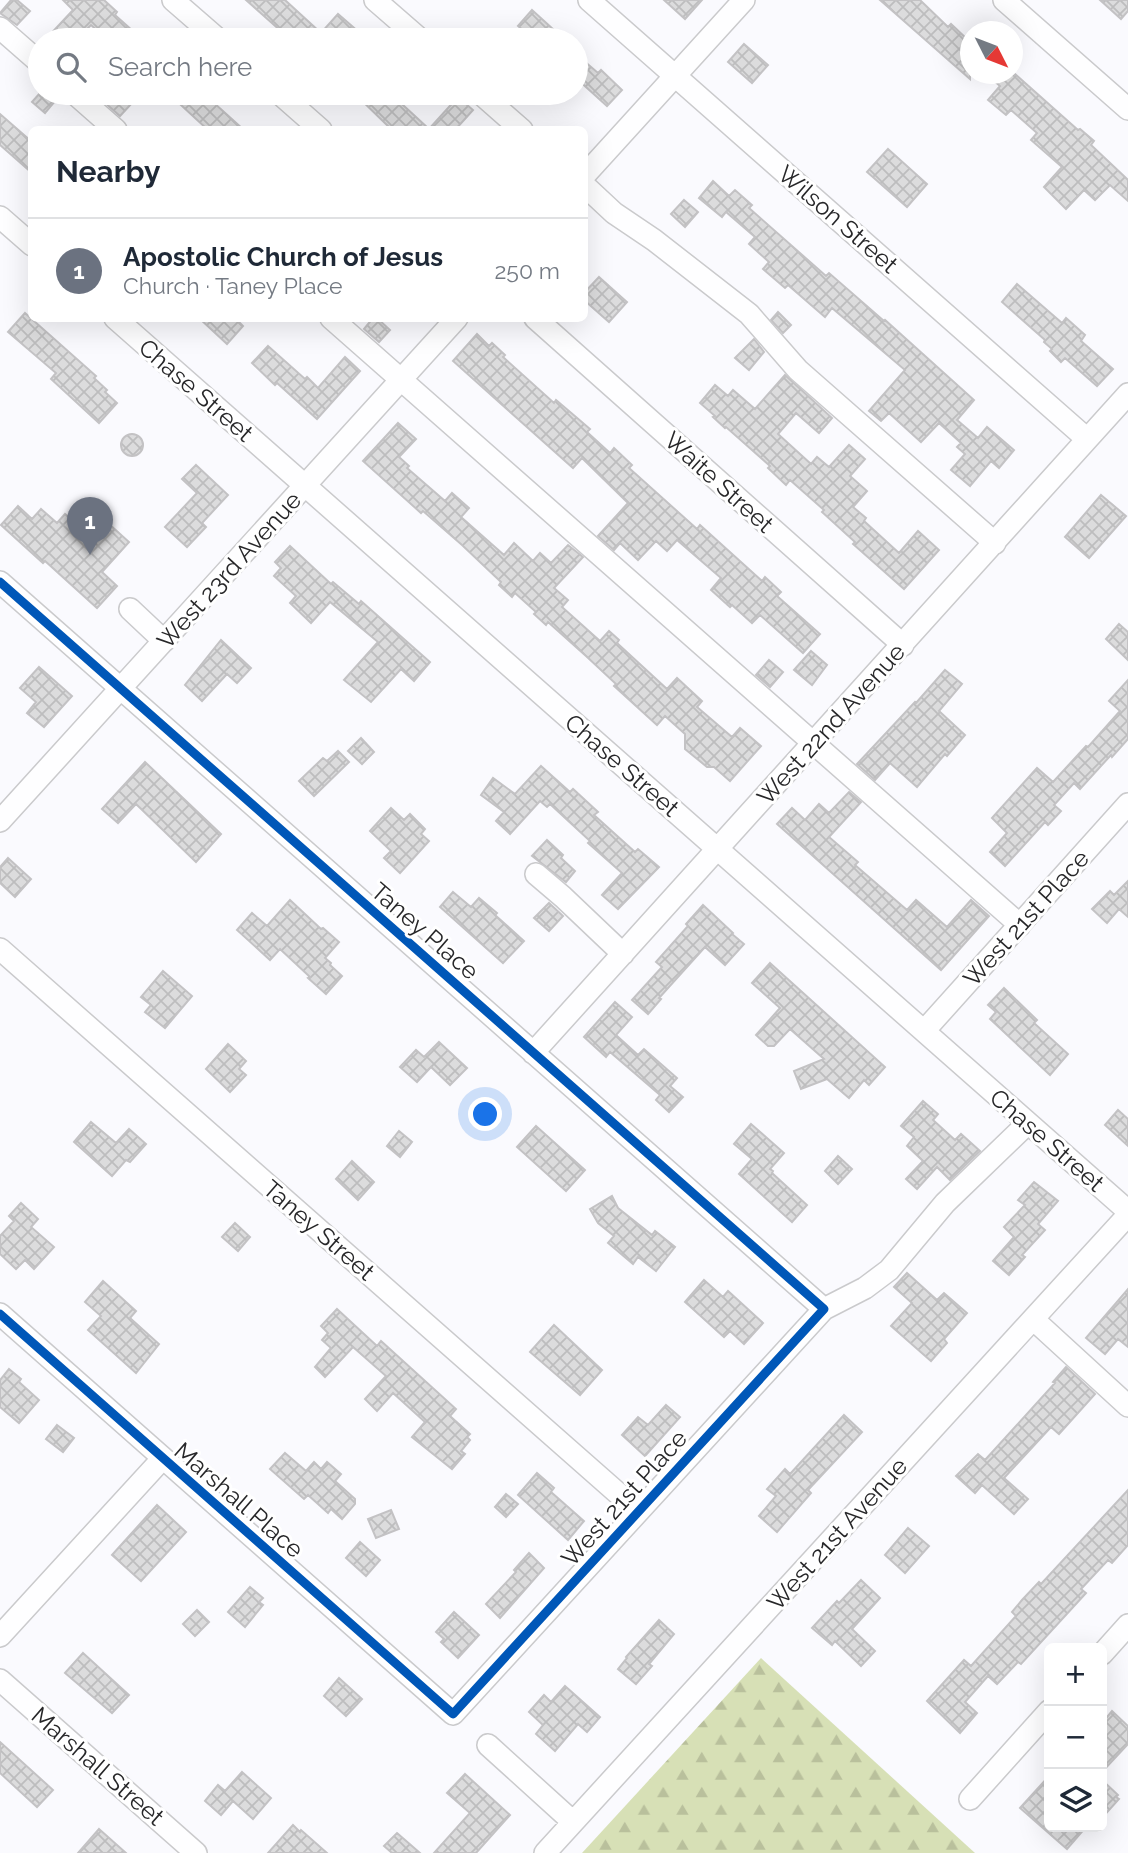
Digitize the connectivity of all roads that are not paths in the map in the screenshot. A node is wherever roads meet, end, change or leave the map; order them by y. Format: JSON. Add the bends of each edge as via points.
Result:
{"nodes":[{"id":1,"x":173,"y":0,"type":"edge"},
{"id":2,"x":375,"y":0,"type":"edge"},
{"id":3,"x":589,"y":0,"type":"edge"},
{"id":4,"x":744,"y":0,"type":"edge"},
{"id":5,"x":1004,"y":0,"type":"edge"},
{"id":6,"x":0,"y":27,"type":"edge"},
{"id":7,"x":205,"y":28,"type":"edge"},
{"id":8,"x":407,"y":28,"type":"edge"},
{"id":9,"x":28,"y":52,"type":"edge"},
{"id":10,"x":676,"y":76,"type":"junction"},
{"id":11,"x":88,"y":105,"type":"edge"},
{"id":12,"x":293,"y":105,"type":"edge"},
{"id":13,"x":494,"y":105,"type":"edge"},
{"id":14,"x":1128,"y":109,"type":"edge"},
{"id":15,"x":111,"y":126,"type":"edge"},
{"id":16,"x":316,"y":126,"type":"edge"},
{"id":17,"x":517,"y":126,"type":"edge"},
{"id":18,"x":588,"y":172,"type":"edge"},
{"id":19,"x":588,"y":189,"type":"edge"},
{"id":20,"x":0,"y":217,"type":"edge"},
{"id":21,"x":28,"y":242,"type":"edge"},
{"id":22,"x":120,"y":322,"type":"edge"},
{"id":23,"x":336,"y":322,"type":"edge"},
{"id":24,"x":454,"y":322,"type":"edge"},
{"id":25,"x":540,"y":322,"type":"edge"},
{"id":26,"x":402,"y":381,"type":"junction"},
{"id":27,"x":1128,"y":394,"type":"edge"},
{"id":28,"x":1087,"y":439,"type":"junction"},
{"id":29,"x":305,"y":486,"type":"junction"},
{"id":30,"x":995,"y":542,"type":"junction"},
{"id":31,"x":0,"y":582,"type":"edge"},
{"id":32,"x":130,"y":609,"type":"dead end"},
{"id":33,"x":164,"y":641,"type":"junction"},
{"id":34,"x":903,"y":645,"type":"junction"},
{"id":35,"x":121,"y":688,"type":"junction"},
{"id":36,"x":814,"y":743,"type":"junction"},
{"id":37,"x":1128,"y":804,"type":"edge"},
{"id":38,"x":0,"y":821,"type":"edge"},
{"id":39,"x":718,"y":850,"type":"junction"},
{"id":40,"x":536,"y":874,"type":"dead end"},
{"id":41,"x":1020,"y":925,"type":"junction"},
{"id":42,"x":0,"y":949,"type":"edge"},
{"id":43,"x":623,"y":954,"type":"junction"},
{"id":44,"x":924,"y":1031,"type":"junction"},
{"id":45,"x":533,"y":1053,"type":"junction"},
{"id":46,"x":1028,"y":1123,"type":"junction"},
{"id":47,"x":1128,"y":1213,"type":"edge"},
{"id":48,"x":824,"y":1309,"type":"junction"},
{"id":49,"x":0,"y":1314,"type":"edge"},
{"id":50,"x":1033,"y":1319,"type":"junction"},
{"id":51,"x":1128,"y":1406,"type":"edge"},
{"id":52,"x":163,"y":1458,"type":"junction"},
{"id":53,"x":638,"y":1511,"type":"junction"},
{"id":54,"x":1128,"y":1625,"type":"edge"},
{"id":55,"x":0,"y":1636,"type":"edge"},
{"id":56,"x":1107,"y":1648,"type":"edge"},
{"id":57,"x":0,"y":1680,"type":"edge"},
{"id":58,"x":453,"y":1714,"type":"joint"},
{"id":59,"x":1044,"y":1717,"type":"edge"},
{"id":60,"x":488,"y":1745,"type":"dead end"},
{"id":61,"x":970,"y":1798,"type":"dead end"},
{"id":62,"x":573,"y":1822,"type":"junction"},
{"id":63,"x":197,"y":1853,"type":"edge"},
{"id":64,"x":545,"y":1853,"type":"edge"}],
"edges":[{"from":1,"to":7,"type":"street"},
{"from":2,"to":8,"type":"street"},
{"from":3,"to":10,"type":"street","name":"Wilson Street"},
{"from":4,"to":10,"type":"street"},
{"from":5,"to":14,"type":"street"},
{"from":6,"to":9,"type":"street"},
{"from":10,"to":18,"type":"street"},
{"from":10,"to":28,"type":"street","name":"Wilson Street"},
{"from":11,"to":15,"type":"street"},
{"from":12,"to":16,"type":"street"},
{"from":13,"to":17,"type":"street"},
{"from":19,"to":30,"type":"street","via":[[749,314],[798,370]]},
{"from":20,"to":21,"type":"street"},
{"from":22,"to":29,"type":"street","name":"Chase Street"},
{"from":23,"to":26,"type":"street"},
{"from":24,"to":26,"type":"street","name":"West 23rd Avenue"},
{"from":25,"to":34,"type":"street","name":"Waite Street"},
{"from":26,"to":29,"type":"street","name":"West 23rd Avenue"},
{"from":26,"to":36,"type":"street"},
{"from":27,"to":28,"type":"street","name":"West 22nd Avenue"},
{"from":28,"to":30,"type":"street","name":"West 22nd Avenue"},
{"from":29,"to":33,"type":"street","name":"West 23rd Avenue"},
{"from":29,"to":39,"type":"street","name":"Chase Street"},
{"from":30,"to":34,"type":"street","name":"West 22nd Avenue"},
{"from":31,"to":35,"type":"street","name":"Taney Place"},
{"from":32,"to":33,"type":"street"},
{"from":33,"to":35,"type":"street","name":"West 23rd Avenue"},
{"from":34,"to":36,"type":"street","name":"West 22nd Avenue"},
{"from":35,"to":38,"type":"street","name":"West 23rd Avenue"},
{"from":35,"to":45,"type":"street","name":"Taney Place"},
{"from":36,"to":39,"type":"street","name":"West 22nd Avenue"},
{"from":36,"to":41,"type":"street"},
{"from":37,"to":41,"type":"street","name":"West 21st Place"},
{"from":39,"to":43,"type":"street","name":"West 22nd Avenue"},
{"from":39,"to":44,"type":"street","name":"Chase Street"},
{"from":40,"to":43,"type":"street"},
{"from":41,"to":44,"type":"street","name":"West 21st Place"},
{"from":42,"to":53,"type":"street","name":"Taney Street"},
{"from":43,"to":45,"type":"street","name":"West 22nd Avenue"},
{"from":44,"to":46,"type":"street","name":"Chase Street"},
{"from":45,"to":48,"type":"street","name":"Taney Place"},
{"from":46,"to":47,"type":"street","name":"Chase Street"},
{"from":46,"to":48,"type":"street","via":[[945,1203],[889,1270]]},
{"from":47,"to":50,"type":"street","name":"West 21st Avenue"},
{"from":48,"to":53,"type":"street","name":"West 21st Place"},
{"from":49,"to":52,"type":"street","name":"Marshall Place"},
{"from":50,"to":51,"type":"street"},
{"from":50,"to":62,"type":"street","name":"West 21st Avenue"},
{"from":52,"to":55,"type":"street"},
{"from":52,"to":58,"type":"street","name":"Marshall Place"},
{"from":53,"to":58,"type":"street","name":"West 21st Place"},
{"from":54,"to":56,"type":"street"},
{"from":57,"to":63,"type":"street","name":"Marshall Street"},
{"from":59,"to":61,"type":"street"},
{"from":60,"to":62,"type":"street"},
{"from":62,"to":64,"type":"street","name":"West 21st Avenue"}]}
